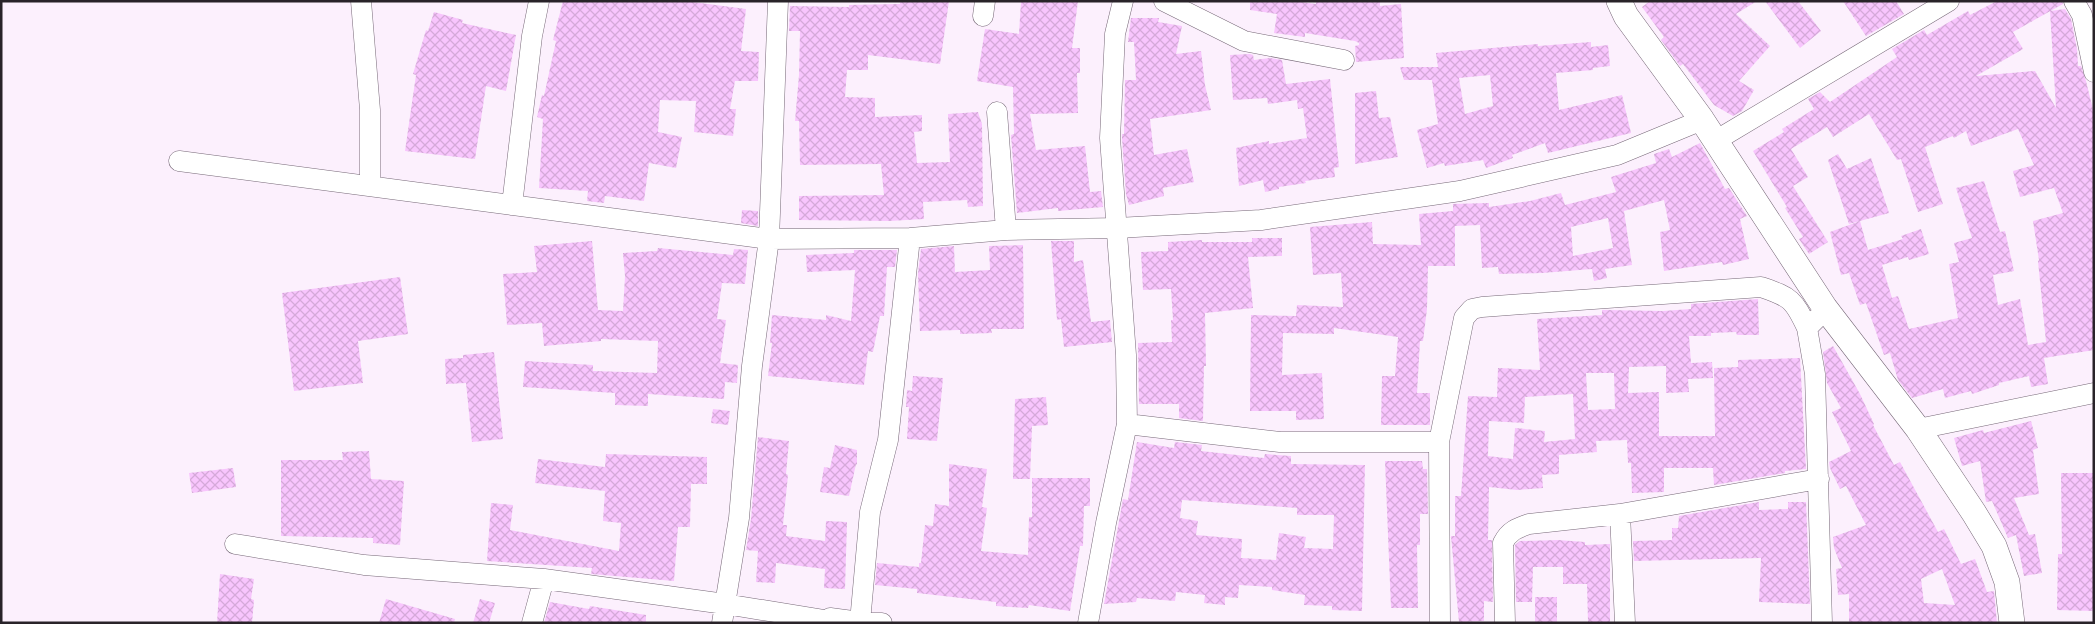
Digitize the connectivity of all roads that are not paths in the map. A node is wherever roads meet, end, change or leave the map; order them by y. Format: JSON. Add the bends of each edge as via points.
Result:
{"nodes":[{"id":1,"x":361,"y":1,"type":"edge"},
{"id":2,"x":539,"y":1,"type":"edge"},
{"id":3,"x":778,"y":1,"type":"edge"},
{"id":4,"x":1124,"y":1,"type":"edge"},
{"id":5,"x":1164,"y":1,"type":"edge"},
{"id":6,"x":1618,"y":1,"type":"edge"},
{"id":7,"x":1948,"y":1,"type":"edge"},
{"id":8,"x":2074,"y":1,"type":"edge"},
{"id":9,"x":1344,"y":60,"type":"dead end"},
{"id":10,"x":2094,"y":72,"type":"edge"},
{"id":11,"x":997,"y":112,"type":"dead end"},
{"id":12,"x":1709,"y":131,"type":"junction"},
{"id":13,"x":179,"y":161,"type":"dead end"},
{"id":14,"x":370,"y":186,"type":"junction"},
{"id":15,"x":512,"y":205,"type":"junction"},
{"id":16,"x":1117,"y":228,"type":"junction"},
{"id":17,"x":1006,"y":230,"type":"junction"},
{"id":18,"x":910,"y":238,"type":"junction"},
{"id":19,"x":769,"y":239,"type":"junction"},
{"id":20,"x":1825,"y":308,"type":"junction"},
{"id":21,"x":1807,"y":328,"type":"junction"},
{"id":22,"x":2094,"y":393,"type":"edge"},
{"id":23,"x":1127,"y":424,"type":"junction"},
{"id":24,"x":1918,"y":429,"type":"junction"},
{"id":25,"x":1439,"y":442,"type":"junction"},
{"id":26,"x":1819,"y":479,"type":"junction"},
{"id":27,"x":1620,"y":514,"type":"junction"},
{"id":28,"x":235,"y":544,"type":"dead end"},
{"id":29,"x":544,"y":579,"type":"junction"},
{"id":30,"x":723,"y":613,"type":"edge"},
{"id":31,"x":860,"y":622,"type":"edge"},
{"id":32,"x":532,"y":623,"type":"edge"},
{"id":33,"x":843,"y":623,"type":"edge"},
{"id":34,"x":853,"y":623,"type":"edge"},
{"id":35,"x":882,"y":623,"type":"edge"},
{"id":36,"x":1088,"y":623,"type":"edge"},
{"id":37,"x":1440,"y":623,"type":"edge"},
{"id":38,"x":1505,"y":623,"type":"edge"},
{"id":39,"x":1625,"y":623,"type":"edge"},
{"id":40,"x":1822,"y":623,"type":"edge"},
{"id":41,"x":2012,"y":623,"type":"edge"}],
"edges":[{"from":1,"to":14,"type":"street","via":[[370,110]]},
{"from":2,"to":15,"type":"street"},
{"from":3,"to":19,"type":"street"},
{"from":4,"to":16,"type":"street","via":[[1115,34],[1110,138]]},
{"from":5,"to":9,"type":"street","via":[[1244,41]]},
{"from":6,"to":12,"type":"street"},
{"from":7,"to":12,"type":"street"},
{"from":8,"to":10,"type":"street","via":[[2082,15]]},
{"from":11,"to":17,"type":"street"},
{"from":12,"to":16,"type":"street","via":[[1460,191],[1261,220]]},
{"from":12,"to":20,"type":"street"},
{"from":13,"to":14,"type":"street"},
{"from":14,"to":15,"type":"street"},
{"from":15,"to":19,"type":"street"},
{"from":16,"to":17,"type":"street"},
{"from":16,"to":23,"type":"street","via":[[1126,355]]},
{"from":17,"to":18,"type":"street"},
{"from":18,"to":19,"type":"street"},
{"from":18,"to":31,"type":"street","via":[[888,440],[870,512]]},
{"from":19,"to":30,"type":"street","via":[[752,366],[739,518]]},
{"from":20,"to":21,"type":"street"},
{"from":20,"to":24,"type":"street"},
{"from":21,"to":25,"type":"street","via":[[1796,304],[1782,294],[1761,287],[1472,309],[1464,318]]},
{"from":21,"to":26,"type":"street","via":[[1815,374]]},
{"from":22,"to":24,"type":"street"},
{"from":23,"to":25,"type":"street","via":[[1280,442]]},
{"from":23,"to":36,"type":"street"},
{"from":24,"to":41,"type":"street","via":[[1994,546],[2007,582]]},
{"from":25,"to":37,"type":"street"},
{"from":26,"to":27,"type":"street"},
{"from":26,"to":40,"type":"street"},
{"from":27,"to":38,"type":"street","via":[[1529,524],[1508,534],[1502,543]]},
{"from":27,"to":39,"type":"street"},
{"from":28,"to":29,"type":"street","via":[[364,566]]},
{"from":29,"to":30,"type":"street"},
{"from":29,"to":32,"type":"street"},
{"from":30,"to":31,"type":"street"},
{"from":30,"to":33,"type":"street"},
{"from":31,"to":34,"type":"street"},
{"from":31,"to":35,"type":"street"}]}
